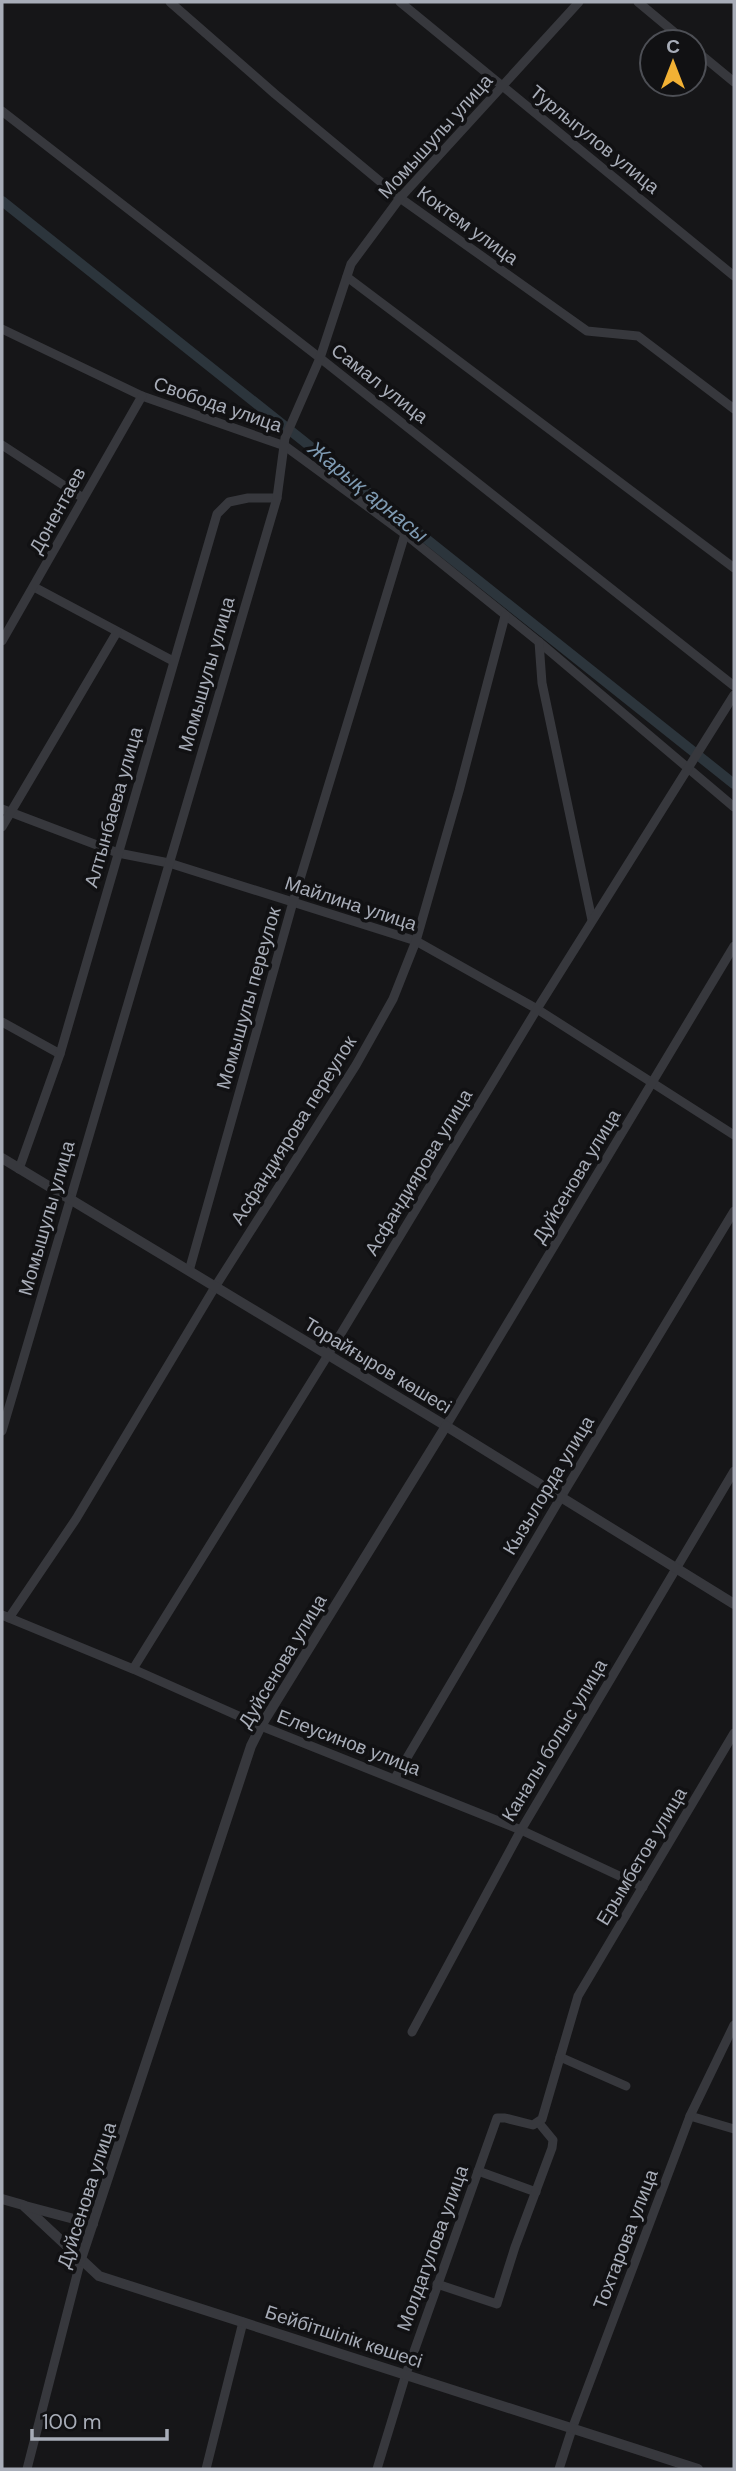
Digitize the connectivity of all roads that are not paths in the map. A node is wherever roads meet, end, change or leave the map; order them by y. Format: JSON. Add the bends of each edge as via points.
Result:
{"nodes":[{"id":1,"x":170,"y":2,"type":"edge"},
{"id":2,"x":400,"y":2,"type":"edge"},
{"id":3,"x":579,"y":2,"type":"edge"},
{"id":4,"x":638,"y":2,"type":"edge"},
{"id":5,"x":669,"y":28,"type":"edge"},
{"id":6,"x":708,"y":61,"type":"edge"},
{"id":7,"x":734,"y":82,"type":"edge"},
{"id":8,"x":503,"y":86,"type":"junction"},
{"id":9,"x":2,"y":111,"type":"edge"},
{"id":10,"x":400,"y":198,"type":"junction"},
{"id":11,"x":347,"y":276,"type":"junction"},
{"id":12,"x":734,"y":276,"type":"edge"},
{"id":13,"x":2,"y":329,"type":"edge"},
{"id":14,"x":320,"y":358,"type":"junction"},
{"id":15,"x":142,"y":396,"type":"junction"},
{"id":16,"x":734,"y":409,"type":"edge"},
{"id":17,"x":285,"y":442,"type":"junction"},
{"id":18,"x":2,"y":444,"type":"edge"},
{"id":19,"x":83,"y":498,"type":"junction"},
{"id":20,"x":276,"y":498,"type":"junction"},
{"id":21,"x":405,"y":534,"type":"junction"},
{"id":22,"x":734,"y":568,"type":"edge"},
{"id":23,"x":34,"y":587,"type":"junction"},
{"id":24,"x":505,"y":616,"type":"junction"},
{"id":25,"x":117,"y":632,"type":"junction"},
{"id":26,"x":2,"y":642,"type":"edge"},
{"id":27,"x":539,"y":642,"type":"junction"},
{"id":28,"x":173,"y":661,"type":"junction"},
{"id":29,"x":734,"y":686,"type":"edge"},
{"id":30,"x":733,"y":697,"type":"edge"},
{"id":31,"x":687,"y":769,"type":"junction"},
{"id":32,"x":734,"y":807,"type":"edge"},
{"id":33,"x":6,"y":811,"type":"edge"},
{"id":34,"x":2,"y":827,"type":"edge"},
{"id":35,"x":118,"y":853,"type":"junction"},
{"id":36,"x":169,"y":863,"type":"junction"},
{"id":37,"x":293,"y":902,"type":"junction"},
{"id":38,"x":592,"y":920,"type":"junction"},
{"id":39,"x":416,"y":941,"type":"junction"},
{"id":40,"x":734,"y":946,"type":"edge"},
{"id":41,"x":537,"y":1010,"type":"junction"},
{"id":42,"x":2,"y":1022,"type":"edge"},
{"id":43,"x":60,"y":1054,"type":"junction"},
{"id":44,"x":653,"y":1082,"type":"junction"},
{"id":45,"x":734,"y":1135,"type":"edge"},
{"id":46,"x":2,"y":1158,"type":"edge"},
{"id":47,"x":19,"y":1169,"type":"junction"},
{"id":48,"x":69,"y":1198,"type":"junction"},
{"id":49,"x":734,"y":1211,"type":"edge"},
{"id":50,"x":189,"y":1271,"type":"junction"},
{"id":51,"x":215,"y":1287,"type":"junction"},
{"id":52,"x":328,"y":1355,"type":"junction"},
{"id":53,"x":446,"y":1426,"type":"junction"},
{"id":54,"x":2,"y":1431,"type":"edge"},
{"id":55,"x":734,"y":1471,"type":"edge"},
{"id":56,"x":561,"y":1497,"type":"junction"},
{"id":57,"x":676,"y":1569,"type":"junction"},
{"id":58,"x":734,"y":1604,"type":"edge"},
{"id":59,"x":5,"y":1617,"type":"edge"},
{"id":60,"x":133,"y":1669,"type":"junction"},
{"id":61,"x":261,"y":1726,"type":"junction"},
{"id":62,"x":734,"y":1733,"type":"edge"},
{"id":63,"x":395,"y":1778,"type":"junction"},
{"id":64,"x":522,"y":1830,"type":"junction"},
{"id":65,"x":643,"y":1887,"type":"junction"},
{"id":66,"x":734,"y":2025,"type":"edge"},
{"id":67,"x":412,"y":2032,"type":"dead end"},
{"id":68,"x":560,"y":2057,"type":"junction"},
{"id":69,"x":626,"y":2086,"type":"dead end"},
{"id":70,"x":690,"y":2116,"type":"junction"},
{"id":71,"x":539,"y":2123,"type":"junction"},
{"id":72,"x":734,"y":2129,"type":"edge"},
{"id":73,"x":478,"y":2171,"type":"junction"},
{"id":74,"x":536,"y":2192,"type":"junction"},
{"id":75,"x":2,"y":2199,"type":"edge"},
{"id":76,"x":23,"y":2205,"type":"junction"},
{"id":77,"x":93,"y":2224,"type":"junction"},
{"id":78,"x":81,"y":2259,"type":"junction"},
{"id":79,"x":438,"y":2284,"type":"junction"},
{"id":80,"x":243,"y":2322,"type":"junction"},
{"id":81,"x":405,"y":2374,"type":"junction"},
{"id":82,"x":572,"y":2429,"type":"junction"},
{"id":83,"x":27,"y":2469,"type":"edge"},
{"id":84,"x":206,"y":2469,"type":"edge"},
{"id":85,"x":377,"y":2469,"type":"edge"},
{"id":86,"x":559,"y":2469,"type":"edge"},
{"id":87,"x":698,"y":2469,"type":"edge"}],
"edges":[{"from":1,"to":10,"type":"street","name":"Коктем улица"},
{"from":2,"to":8,"type":"street","name":"Турлыгулов улица"},
{"from":3,"to":8,"type":"street","name":"Момышулы улица"},
{"from":4,"to":5,"type":"street"},
{"from":6,"to":7,"type":"street"},
{"from":8,"to":10,"type":"street","name":"Момышулы улица"},
{"from":8,"to":12,"type":"street","name":"Турлыгулов улица"},
{"from":9,"to":14,"type":"street","name":"Самал улица"},
{"from":10,"to":11,"type":"street","name":"Момышулы улица"},
{"from":10,"to":16,"type":"street","name":"Коктем улица","via":[[587,331],[638,336]]},
{"from":11,"to":14,"type":"street","name":"Момышулы улица"},
{"from":11,"to":22,"type":"street"},
{"from":13,"to":15,"type":"street","name":"Свобода улица"},
{"from":14,"to":17,"type":"street","name":"Момышулы улица"},
{"from":14,"to":29,"type":"street","name":"Самал улица"},
{"from":15,"to":17,"type":"street","name":"Свобода улица"},
{"from":15,"to":19,"type":"street","name":"Донентаев"},
{"from":17,"to":20,"type":"street","name":"Момышулы улица"},
{"from":17,"to":21,"type":"street","name":"Свобода улица"},
{"from":18,"to":19,"type":"street"},
{"from":19,"to":23,"type":"street","name":"Донентаев"},
{"from":20,"to":28,"type":"street","name":"Алтынбаева улица","via":[[229,502],[217,514]]},
{"from":20,"to":36,"type":"street","name":"Момышулы улица"},
{"from":21,"to":24,"type":"street","name":"Свобода улица"},
{"from":21,"to":37,"type":"street","name":"Момышулы переулок"},
{"from":23,"to":25,"type":"street"},
{"from":23,"to":26,"type":"street","name":"Донентаев"},
{"from":24,"to":27,"type":"street","name":"Свобода улица"},
{"from":24,"to":39,"type":"street","name":"Асфандиярова переулок"},
{"from":25,"to":28,"type":"street"},
{"from":25,"to":33,"type":"street"},
{"from":27,"to":31,"type":"street","name":"Свобода улица"},
{"from":27,"to":38,"type":"street","via":[[542,683]]},
{"from":28,"to":35,"type":"street","name":"Алтынбаева улица"},
{"from":30,"to":31,"type":"street","name":"Асфандиярова улица"},
{"from":31,"to":32,"type":"street","name":"Свобода улица"},
{"from":31,"to":38,"type":"street","name":"Асфандиярова улица"},
{"from":33,"to":34,"type":"street"},
{"from":33,"to":35,"type":"street","name":"Майлина улица"},
{"from":35,"to":36,"type":"street","name":"Майлина улица"},
{"from":35,"to":43,"type":"street","name":"Алтынбаева улица"},
{"from":36,"to":37,"type":"street","name":"Майлина улица"},
{"from":36,"to":48,"type":"street","name":"Момышулы улица"},
{"from":37,"to":39,"type":"street","name":"Майлина улица"},
{"from":37,"to":50,"type":"street","name":"Момышулы переулок"},
{"from":38,"to":41,"type":"street","name":"Асфандиярова улица"},
{"from":39,"to":41,"type":"street","name":"Майлина улица"},
{"from":39,"to":51,"type":"street","name":"Асфандиярова переулок","via":[[393,999],[356,1065]]},
{"from":40,"to":44,"type":"street","name":"Дуйсенова улица"},
{"from":41,"to":44,"type":"street","name":"Майлина улица"},
{"from":41,"to":52,"type":"street","name":"Асфандиярова улица"},
{"from":42,"to":43,"type":"street"},
{"from":43,"to":47,"type":"street","name":"Алтынбаева улица"},
{"from":44,"to":45,"type":"street","name":"Майлина улица"},
{"from":44,"to":53,"type":"street","name":"Дуйсенова улица"},
{"from":46,"to":47,"type":"street","name":"Торайғыров көшесі"},
{"from":47,"to":48,"type":"street","name":"Торайғыров көшесі"},
{"from":48,"to":50,"type":"street","name":"Торайғыров көшесі"},
{"from":48,"to":54,"type":"street","name":"Момышулы улица"},
{"from":49,"to":56,"type":"street","name":"Кызылорда улица"},
{"from":50,"to":51,"type":"street","name":"Торайғыров көшесі"},
{"from":51,"to":52,"type":"street","name":"Торайғыров көшесі"},
{"from":51,"to":59,"type":"street","name":"Асфандиярова переулок","via":[[76,1518]]},
{"from":52,"to":53,"type":"street","name":"Торайғыров көшесі"},
{"from":52,"to":60,"type":"street","name":"Асфандиярова улица"},
{"from":53,"to":56,"type":"street","name":"Торайғыров көшесі"},
{"from":53,"to":61,"type":"street","name":"Дуйсенова улица"},
{"from":55,"to":57,"type":"street","name":"Каналы болыс улица"},
{"from":56,"to":57,"type":"street","name":"Торайғыров көшесі"},
{"from":56,"to":63,"type":"street","name":"Кызылорда улица"},
{"from":57,"to":58,"type":"street","name":"Торайғыров көшесі"},
{"from":57,"to":64,"type":"street","name":"Каналы болыс улица"},
{"from":59,"to":60,"type":"street","name":"Елеусинов улица"},
{"from":60,"to":61,"type":"street","name":"Елеусинов улица"},
{"from":61,"to":63,"type":"street","name":"Елеусинов улица"},
{"from":61,"to":77,"type":"street","name":"Дуйсенова улица"},
{"from":62,"to":65,"type":"street","name":"Ерымбетов улица"},
{"from":63,"to":64,"type":"street","name":"Елеусинов улица"},
{"from":64,"to":65,"type":"street","name":"Елеусинов улица"},
{"from":64,"to":67,"type":"street","name":"Каналы болыс улица"},
{"from":65,"to":68,"type":"street","name":"Ерымбетов улица","via":[[578,1996]]},
{"from":66,"to":70,"type":"street","name":"Тохтарова улица"},
{"from":68,"to":69,"type":"street"},
{"from":68,"to":71,"type":"street","name":"Ерымбетов улица"},
{"from":70,"to":72,"type":"street"},
{"from":70,"to":82,"type":"street","name":"Тохтарова улица"},
{"from":71,"to":73,"type":"street","name":"Молдагулова улица","via":[[497,2118]]},
{"from":71,"to":74,"type":"street","via":[[553,2140]]},
{"from":73,"to":74,"type":"street"},
{"from":73,"to":79,"type":"street","name":"Молдагулова улица"},
{"from":74,"to":79,"type":"street","via":[[497,2304]]},
{"from":75,"to":76,"type":"street","name":"Бейбітшілік көшесі"},
{"from":76,"to":77,"type":"street"},
{"from":76,"to":78,"type":"street","name":"Бейбітшілік көшесі"},
{"from":77,"to":78,"type":"street","name":"Дуйсенова улица"},
{"from":78,"to":80,"type":"street","name":"Бейбітшілік көшесі","via":[[99,2276]]},
{"from":78,"to":83,"type":"street","name":"Дуйсенова улица"},
{"from":79,"to":81,"type":"street","name":"Молдагулова улица"},
{"from":80,"to":81,"type":"street","name":"Бейбітшілік көшесі"},
{"from":80,"to":84,"type":"street"},
{"from":81,"to":82,"type":"street","name":"Бейбітшілік көшесі"},
{"from":81,"to":85,"type":"street","name":"Молдагулова улица"},
{"from":82,"to":86,"type":"street","name":"Тохтарова улица"},
{"from":82,"to":87,"type":"street","name":"Бейбітшілік көшесі"}]}
